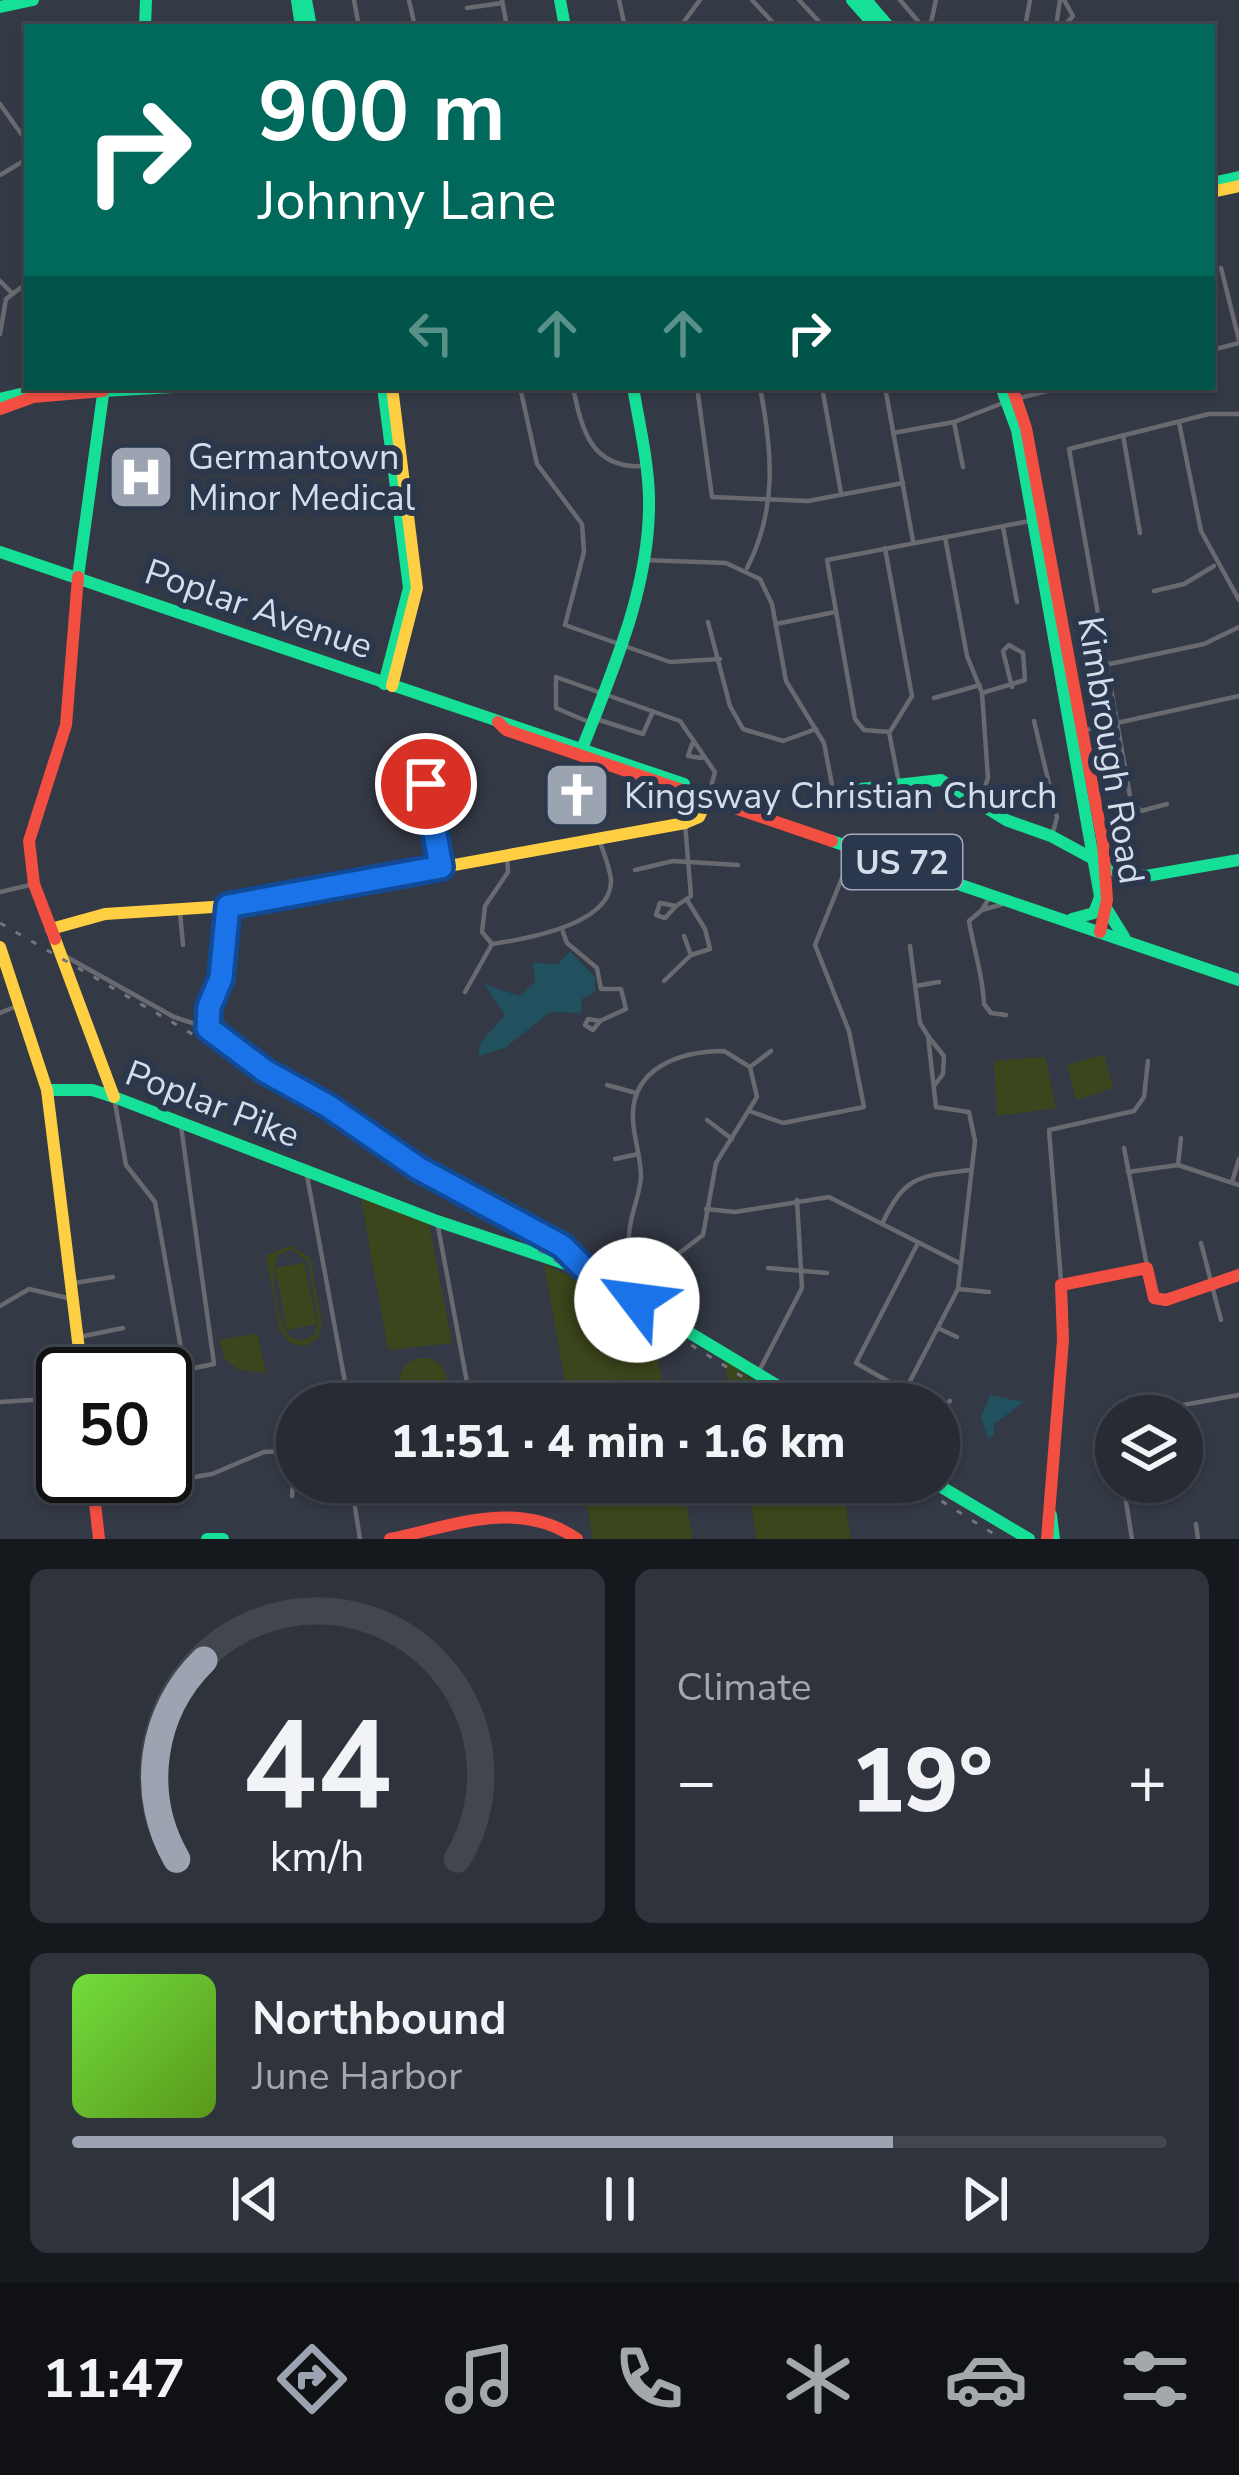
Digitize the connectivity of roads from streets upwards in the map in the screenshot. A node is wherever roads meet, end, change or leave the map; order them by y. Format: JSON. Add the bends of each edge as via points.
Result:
{"nodes":[{"id":1,"x":33,"y":0,"type":"edge"},
{"id":2,"x":752,"y":0,"type":"edge"},
{"id":3,"x":799,"y":0,"type":"edge"},
{"id":4,"x":852,"y":0,"type":"edge"},
{"id":5,"x":866,"y":0,"type":"edge"},
{"id":6,"x":900,"y":0,"type":"edge"},
{"id":7,"x":1062,"y":0,"type":"edge"},
{"id":8,"x":502,"y":1,"type":"edge"},
{"id":9,"x":0,"y":8,"type":"edge"},
{"id":10,"x":467,"y":8,"type":"dead end"},
{"id":11,"x":771,"y":24,"type":"edge"},
{"id":12,"x":821,"y":24,"type":"edge"},
{"id":13,"x":873,"y":24,"type":"edge"},
{"id":14,"x":886,"y":24,"type":"edge"},
{"id":15,"x":923,"y":24,"type":"edge"},
{"id":16,"x":1064,"y":24,"type":"edge"},
{"id":17,"x":0,"y":104,"type":"edge"},
{"id":18,"x":24,"y":138,"type":"edge"},
{"id":19,"x":1221,"y":268,"type":"dead end"},
{"id":20,"x":0,"y":281,"type":"edge"},
{"id":21,"x":24,"y":285,"type":"edge"},
{"id":22,"x":11,"y":292,"type":"junction"},
{"id":23,"x":2,"y":332,"type":"edge"},
{"id":24,"x":1239,"y":341,"type":"edge"},
{"id":25,"x":38,"y":390,"type":"edge"},
{"id":26,"x":95,"y":390,"type":"edge"},
{"id":27,"x":103,"y":390,"type":"edge"},
{"id":28,"x":383,"y":390,"type":"edge"},
{"id":29,"x":392,"y":390,"type":"edge"},
{"id":30,"x":521,"y":390,"type":"edge"},
{"id":31,"x":574,"y":390,"type":"edge"},
{"id":32,"x":633,"y":390,"type":"edge"},
{"id":33,"x":697,"y":390,"type":"edge"},
{"id":34,"x":761,"y":390,"type":"edge"},
{"id":35,"x":822,"y":390,"type":"edge"},
{"id":36,"x":886,"y":390,"type":"edge"},
{"id":37,"x":1047,"y":390,"type":"edge"},
{"id":38,"x":1012,"y":396,"type":"edge"},
{"id":39,"x":0,"y":399,"type":"edge"},
{"id":40,"x":0,"y":409,"type":"edge"},
{"id":41,"x":1239,"y":414,"type":"edge"},
{"id":42,"x":954,"y":422,"type":"junction"},
{"id":43,"x":1179,"y":422,"type":"junction"},
{"id":44,"x":893,"y":433,"type":"junction"},
{"id":45,"x":1124,"y":435,"type":"junction"},
{"id":46,"x":646,"y":466,"type":"junction"},
{"id":47,"x":963,"y":467,"type":"dead end"},
{"id":48,"x":903,"y":483,"type":"junction"},
{"id":49,"x":842,"y":495,"type":"junction"},
{"id":50,"x":768,"y":500,"type":"junction"},
{"id":51,"x":1038,"y":519,"type":"junction"},
{"id":52,"x":1003,"y":526,"type":"junction"},
{"id":53,"x":1140,"y":533,"type":"dead end"},
{"id":54,"x":945,"y":538,"type":"junction"},
{"id":55,"x":913,"y":542,"type":"junction"},
{"id":56,"x":885,"y":548,"type":"junction"},
{"id":57,"x":0,"y":552,"type":"edge"},
{"id":58,"x":643,"y":560,"type":"junction"},
{"id":59,"x":1215,"y":566,"type":"junction"},
{"id":60,"x":746,"y":569,"type":"junction"},
{"id":61,"x":78,"y":577,"type":"junction"},
{"id":62,"x":1154,"y":591,"type":"dead end"},
{"id":63,"x":1239,"y":600,"type":"edge"},
{"id":64,"x":1017,"y":602,"type":"dead end"},
{"id":65,"x":836,"y":612,"type":"junction"},
{"id":66,"x":708,"y":622,"type":"dead end"},
{"id":67,"x":776,"y":624,"type":"junction"},
{"id":68,"x":1239,"y":627,"type":"edge"},
{"id":69,"x":618,"y":645,"type":"junction"},
{"id":70,"x":720,"y":659,"type":"junction"},
{"id":71,"x":1105,"y":664,"type":"junction"},
{"id":72,"x":388,"y":685,"type":"junction"},
{"id":73,"x":980,"y":685,"type":"junction"},
{"id":74,"x":1012,"y":687,"type":"junction"},
{"id":75,"x":601,"y":693,"type":"junction"},
{"id":76,"x":982,"y":694,"type":"junction"},
{"id":77,"x":1239,"y":696,"type":"edge"},
{"id":78,"x":934,"y":698,"type":"dead end"},
{"id":79,"x":652,"y":711,"type":"junction"},
{"id":80,"x":592,"y":720,"type":"junction"},
{"id":81,"x":1034,"y":721,"type":"dead end"},
{"id":82,"x":1117,"y":724,"type":"junction"},
{"id":83,"x":818,"y":728,"type":"junction"},
{"id":84,"x":1078,"y":731,"type":"junction"},
{"id":85,"x":889,"y":732,"type":"junction"},
{"id":86,"x":581,"y":752,"type":"junction"},
{"id":87,"x":899,"y":783,"type":"junction"},
{"id":88,"x":426,"y":784,"type":"dead end"},
{"id":89,"x":834,"y":792,"type":"joint"},
{"id":90,"x":708,"y":796,"type":"junction"},
{"id":91,"x":980,"y":802,"type":"junction"},
{"id":92,"x":1167,"y":804,"type":"dead end"},
{"id":93,"x":685,"y":823,"type":"junction"},
{"id":94,"x":1052,"y":836,"type":"junction"},
{"id":95,"x":599,"y":838,"type":"junction"},
{"id":96,"x":855,"y":846,"type":"junction"},
{"id":97,"x":507,"y":855,"type":"junction"},
{"id":98,"x":1239,"y":860,"type":"edge"},
{"id":99,"x":690,"y":862,"type":"junction"},
{"id":100,"x":738,"y":865,"type":"dead end"},
{"id":101,"x":1102,"y":866,"type":"junction"},
{"id":102,"x":441,"y":867,"type":"junction"},
{"id":103,"x":635,"y":870,"type":"dead end"},
{"id":104,"x":34,"y":884,"type":"junction"},
{"id":105,"x":0,"y":892,"type":"edge"},
{"id":106,"x":989,"y":892,"type":"junction"},
{"id":107,"x":687,"y":900,"type":"junction"},
{"id":108,"x":1012,"y":900,"type":"junction"},
{"id":109,"x":1103,"y":902,"type":"junction"},
{"id":110,"x":228,"y":906,"type":"junction"},
{"id":111,"x":676,"y":906,"type":"dead end"},
{"id":112,"x":982,"y":910,"type":"junction"},
{"id":113,"x":180,"y":912,"type":"junction"},
{"id":114,"x":1069,"y":920,"type":"junction"},
{"id":115,"x":52,"y":929,"type":"junction"},
{"id":116,"x":562,"y":932,"type":"junction"},
{"id":117,"x":1100,"y":932,"type":"junction"},
{"id":118,"x":684,"y":936,"type":"dead end"},
{"id":119,"x":1126,"y":940,"type":"junction"},
{"id":120,"x":492,"y":944,"type":"junction"},
{"id":121,"x":183,"y":945,"type":"dead end"},
{"id":122,"x":910,"y":946,"type":"dead end"},
{"id":123,"x":0,"y":947,"type":"edge"},
{"id":124,"x":60,"y":953,"type":"junction"},
{"id":125,"x":692,"y":955,"type":"junction"},
{"id":126,"x":1239,"y":980,"type":"edge"},
{"id":127,"x":664,"y":981,"type":"dead end"},
{"id":128,"x":939,"y":982,"type":"dead end"},
{"id":129,"x":913,"y":987,"type":"junction"},
{"id":130,"x":465,"y":992,"type":"dead end"},
{"id":131,"x":21,"y":1004,"type":"junction"},
{"id":132,"x":0,"y":1013,"type":"edge"},
{"id":133,"x":1006,"y":1016,"type":"dead end"},
{"id":134,"x":600,"y":1021,"type":"dead end"},
{"id":135,"x":208,"y":1028,"type":"junction"},
{"id":136,"x":928,"y":1036,"type":"junction"},
{"id":137,"x":770,"y":1051,"type":"dead end"},
{"id":138,"x":1148,"y":1061,"type":"dead end"},
{"id":139,"x":750,"y":1067,"type":"junction"},
{"id":140,"x":106,"y":1074,"type":"junction"},
{"id":141,"x":608,"y":1085,"type":"dead end"},
{"id":142,"x":934,"y":1086,"type":"junction"},
{"id":143,"x":47,"y":1090,"type":"junction"},
{"id":144,"x":92,"y":1090,"type":"junction"},
{"id":145,"x":636,"y":1094,"type":"junction"},
{"id":146,"x":114,"y":1097,"type":"junction"},
{"id":147,"x":752,"y":1112,"type":"junction"},
{"id":148,"x":707,"y":1120,"type":"dead end"},
{"id":149,"x":182,"y":1121,"type":"junction"},
{"id":150,"x":1181,"y":1138,"type":"dead end"},
{"id":151,"x":732,"y":1139,"type":"junction"},
{"id":152,"x":1124,"y":1148,"type":"dead end"},
{"id":153,"x":638,"y":1154,"type":"junction"},
{"id":154,"x":615,"y":1159,"type":"dead end"},
{"id":155,"x":1239,"y":1159,"type":"edge"},
{"id":156,"x":1178,"y":1166,"type":"junction"},
{"id":157,"x":306,"y":1170,"type":"junction"},
{"id":158,"x":970,"y":1170,"type":"junction"},
{"id":159,"x":1128,"y":1172,"type":"junction"},
{"id":160,"x":1235,"y":1184,"type":"edge"},
{"id":161,"x":797,"y":1200,"type":"junction"},
{"id":162,"x":706,"y":1209,"type":"junction"},
{"id":163,"x":437,"y":1221,"type":"junction"},
{"id":164,"x":882,"y":1224,"type":"junction"},
{"id":165,"x":1201,"y":1243,"type":"dead end"},
{"id":166,"x":917,"y":1245,"type":"junction"},
{"id":167,"x":562,"y":1246,"type":"junction"},
{"id":168,"x":554,"y":1262,"type":"junction"},
{"id":169,"x":960,"y":1263,"type":"junction"},
{"id":170,"x":768,"y":1268,"type":"dead end"},
{"id":171,"x":1147,"y":1268,"type":"junction"},
{"id":172,"x":657,"y":1270,"type":"junction"},
{"id":173,"x":802,"y":1270,"type":"junction"},
{"id":174,"x":587,"y":1271,"type":"junction"},
{"id":175,"x":827,"y":1273,"type":"dead end"},
{"id":176,"x":1239,"y":1275,"type":"edge"},
{"id":177,"x":113,"y":1277,"type":"dead end"},
{"id":178,"x":74,"y":1283,"type":"junction"},
{"id":179,"x":1061,"y":1285,"type":"junction"},
{"id":180,"x":1213,"y":1285,"type":"junction"},
{"id":181,"x":958,"y":1289,"type":"junction"},
{"id":182,"x":989,"y":1292,"type":"dead end"},
{"id":183,"x":75,"y":1300,"type":"junction"},
{"id":184,"x":637,"y":1300,"type":"junction"},
{"id":185,"x":0,"y":1306,"type":"edge"},
{"id":186,"x":1221,"y":1320,"type":"dead end"},
{"id":187,"x":123,"y":1328,"type":"dead end"},
{"id":188,"x":940,"y":1329,"type":"junction"},
{"id":189,"x":79,"y":1337,"type":"junction"},
{"id":190,"x":957,"y":1337,"type":"dead end"},
{"id":191,"x":80,"y":1347,"type":"edge"},
{"id":192,"x":180,"y":1347,"type":"edge"},
{"id":193,"x":192,"y":1369,"type":"edge"},
{"id":194,"x":758,"y":1373,"type":"junction"},
{"id":195,"x":345,"y":1383,"type":"edge"},
{"id":196,"x":467,"y":1383,"type":"edge"},
{"id":197,"x":774,"y":1383,"type":"edge"},
{"id":198,"x":890,"y":1383,"type":"edge"},
{"id":199,"x":910,"y":1383,"type":"edge"},
{"id":200,"x":1239,"y":1395,"type":"edge"},
{"id":201,"x":36,"y":1400,"type":"edge"},
{"id":202,"x":0,"y":1402,"type":"edge"},
{"id":203,"x":1203,"y":1402,"type":"edge"},
{"id":204,"x":276,"y":1451,"type":"edge"},
{"id":205,"x":192,"y":1478,"type":"edge"},
{"id":206,"x":960,"y":1496,"type":"edge"},
{"id":207,"x":95,"y":1503,"type":"edge"},
{"id":208,"x":354,"y":1503,"type":"edge"},
{"id":209,"x":1126,"y":1503,"type":"edge"},
{"id":210,"x":1196,"y":1524,"type":"dead end"},
{"id":211,"x":430,"y":1535,"type":"edge"},
{"id":212,"x":1042,"y":1537,"type":"edge"},
{"id":213,"x":99,"y":1539,"type":"edge"},
{"id":214,"x":207,"y":1539,"type":"edge"},
{"id":215,"x":223,"y":1539,"type":"edge"},
{"id":216,"x":360,"y":1539,"type":"edge"},
{"id":217,"x":390,"y":1539,"type":"edge"},
{"id":218,"x":577,"y":1539,"type":"edge"},
{"id":219,"x":1132,"y":1539,"type":"edge"},
{"id":220,"x":1198,"y":1539,"type":"edge"}],
"edges":[{"from":1,"to":9,"type":"street"},
{"from":2,"to":11,"type":"street"},
{"from":3,"to":12,"type":"street"},
{"from":4,"to":13,"type":"street"},
{"from":5,"to":14,"type":"street"},
{"from":6,"to":15,"type":"street"},
{"from":7,"to":16,"type":"street","via":[[1073,16]]},
{"from":8,"to":10,"type":"street"},
{"from":17,"to":18,"type":"street"},
{"from":19,"to":24,"type":"street"},
{"from":20,"to":22,"type":"street"},
{"from":21,"to":22,"type":"street"},
{"from":22,"to":23,"type":"street"},
{"from":25,"to":39,"type":"street"},
{"from":26,"to":40,"type":"street"},
{"from":27,"to":61,"type":"street"},
{"from":28,"to":72,"type":"street","via":[[409,588]]},
{"from":29,"to":72,"type":"street","via":[[417,588]]},
{"from":30,"to":69,"type":"street","via":[[537,464],[583,524],[565,625]]},
{"from":31,"to":46,"type":"street","via":[[589,444],[614,464]]},
{"from":32,"to":46,"type":"street"},
{"from":33,"to":50,"type":"street","via":[[712,497]]},
{"from":34,"to":50,"type":"street","via":[[773,456]]},
{"from":35,"to":49,"type":"street"},
{"from":36,"to":44,"type":"street"},
{"from":37,"to":38,"type":"street"},
{"from":38,"to":42,"type":"street"},
{"from":38,"to":51,"type":"street","name":"Kimbrough Road"},
{"from":41,"to":43,"type":"street"},
{"from":42,"to":44,"type":"street"},
{"from":42,"to":47,"type":"street"},
{"from":43,"to":45,"type":"street"},
{"from":43,"to":59,"type":"street"},
{"from":44,"to":48,"type":"street"},
{"from":45,"to":53,"type":"street"},
{"from":45,"to":71,"type":"street","via":[[1069,449]]},
{"from":46,"to":58,"type":"street"},
{"from":48,"to":49,"type":"street"},
{"from":48,"to":55,"type":"street"},
{"from":49,"to":50,"type":"street"},
{"from":50,"to":60,"type":"street"},
{"from":51,"to":52,"type":"street"},
{"from":51,"to":84,"type":"street","name":"Kimbrough Road"},
{"from":52,"to":54,"type":"street"},
{"from":52,"to":64,"type":"street"},
{"from":54,"to":55,"type":"street"},
{"from":54,"to":73,"type":"street"},
{"from":55,"to":56,"type":"street"},
{"from":56,"to":65,"type":"street","via":[[826,560]]},
{"from":56,"to":85,"type":"street","via":[[912,697]]},
{"from":57,"to":61,"type":"street","name":"Poplar Avenue"},
{"from":58,"to":60,"type":"street"},
{"from":58,"to":69,"type":"street"},
{"from":59,"to":62,"type":"street"},
{"from":59,"to":63,"type":"street"},
{"from":60,"to":67,"type":"street","via":[[767,590]]},
{"from":61,"to":72,"type":"street","name":"Poplar Avenue"},
{"from":61,"to":104,"type":"street","via":[[64,735],[26,837]]},
{"from":65,"to":67,"type":"street"},
{"from":65,"to":85,"type":"street","via":[[857,724]]},
{"from":66,"to":70,"type":"street"},
{"from":67,"to":83,"type":"street","via":[[786,681]]},
{"from":68,"to":71,"type":"street","via":[[1204,644]]},
{"from":69,"to":70,"type":"street","via":[[676,663]]},
{"from":69,"to":75,"type":"street"},
{"from":70,"to":83,"type":"street","via":[[731,711],[750,734],[783,741]]},
{"from":71,"to":82,"type":"street"},
{"from":72,"to":86,"type":"street","name":"Poplar Avenue"},
{"from":73,"to":76,"type":"street"},
{"from":73,"to":78,"type":"street"},
{"from":74,"to":74,"type":"street","via":[[1027,676],[1021,649],[1010,645],[1003,653]]},
{"from":74,"to":76,"type":"street"},
{"from":75,"to":79,"type":"street"},
{"from":75,"to":80,"type":"street"},
{"from":75,"to":80,"type":"street","via":[[556,676],[556,708]]},
{"from":76,"to":91,"type":"street","via":[[988,778]]},
{"from":77,"to":82,"type":"street"},
{"from":79,"to":80,"type":"street","via":[[643,734]]},
{"from":79,"to":90,"type":"street","via":[[680,721],[716,774]]},
{"from":80,"to":86,"type":"street"},
{"from":81,"to":94,"type":"street","via":[[1057,817]]},
{"from":82,"to":84,"type":"street"},
{"from":82,"to":92,"type":"street","via":[[1136,810]]},
{"from":83,"to":89,"type":"street"},
{"from":84,"to":101,"type":"street","name":"Kimbrough Road"},
{"from":85,"to":87,"type":"street"},
{"from":86,"to":90,"type":"street","name":"Poplar Avenue"},
{"from":87,"to":89,"type":"street"},
{"from":87,"to":91,"type":"street","via":[[941,780]]},
{"from":88,"to":102,"type":"street"},
{"from":90,"to":93,"type":"street","via":[[699,817]]},
{"from":90,"to":96,"type":"street","name":"Poplar Avenue","number":"US 72"},
{"from":91,"to":94,"type":"street"},
{"from":93,"to":95,"type":"street"},
{"from":93,"to":99,"type":"street"},
{"from":94,"to":101,"type":"street"},
{"from":95,"to":97,"type":"street"},
{"from":95,"to":116,"type":"street","via":[[611,884],[606,898]]},
{"from":96,"to":106,"type":"street","name":"Poplar Avenue","number":"US 72"},
{"from":96,"to":147,"type":"street","via":[[815,945],[849,1030],[864,1107],[783,1123]]},
{"from":97,"to":102,"type":"street"},
{"from":97,"to":120,"type":"street","via":[[507,875],[484,905],[482,932]]},
{"from":98,"to":101,"type":"street","via":[[1146,876]]},
{"from":99,"to":100,"type":"street"},
{"from":99,"to":103,"type":"street"},
{"from":99,"to":107,"type":"street"},
{"from":101,"to":109,"type":"street","name":"Kimbrough Road"},
{"from":102,"to":110,"type":"street"},
{"from":104,"to":105,"type":"street"},
{"from":104,"to":115,"type":"street"},
{"from":106,"to":108,"type":"street","name":"Poplar Avenue","number":"US 72"},
{"from":106,"to":112,"type":"street"},
{"from":107,"to":111,"type":"street"},
{"from":107,"to":125,"type":"street","via":[[710,943],[707,953]]},
{"from":108,"to":112,"type":"street"},
{"from":108,"to":114,"type":"street","name":"Poplar Avenue","number":"US 72"},
{"from":109,"to":114,"type":"street"},
{"from":109,"to":117,"type":"street","name":"Kimbrough Road"},
{"from":109,"to":119,"type":"street"},
{"from":110,"to":113,"type":"street"},
{"from":110,"to":135,"type":"street"},
{"from":112,"to":133,"type":"street","via":[[969,921],[984,1004]]},
{"from":113,"to":115,"type":"street","via":[[105,914]]},
{"from":113,"to":121,"type":"street"},
{"from":114,"to":117,"type":"street","name":"Poplar Avenue","number":"US 72"},
{"from":115,"to":124,"type":"street"},
{"from":116,"to":120,"type":"street"},
{"from":116,"to":134,"type":"street","via":[[597,968],[601,989],[626,995],[626,1009]]},
{"from":117,"to":119,"type":"street","name":"Poplar Avenue","number":"US 72"},
{"from":118,"to":125,"type":"street"},
{"from":119,"to":126,"type":"street","name":"Poplar Avenue","number":"US 72"},
{"from":120,"to":130,"type":"street"},
{"from":122,"to":129,"type":"street"},
{"from":123,"to":131,"type":"street"},
{"from":124,"to":135,"type":"street"},
{"from":124,"to":140,"type":"street"},
{"from":125,"to":127,"type":"street"},
{"from":128,"to":129,"type":"street"},
{"from":129,"to":136,"type":"street"},
{"from":131,"to":132,"type":"street"},
{"from":131,"to":143,"type":"street"},
{"from":135,"to":167,"type":"street","via":[[418,1168]]},
{"from":136,"to":142,"type":"street"},
{"from":136,"to":142,"type":"street","via":[[944,1056]]},
{"from":137,"to":139,"type":"street"},
{"from":138,"to":179,"type":"street","via":[[1144,1097],[1126,1114],[1048,1130]]},
{"from":139,"to":145,"type":"street","via":[[724,1051],[674,1058],[644,1078]]},
{"from":139,"to":147,"type":"street","via":[[757,1082]]},
{"from":140,"to":144,"type":"street"},
{"from":140,"to":146,"type":"street"},
{"from":141,"to":145,"type":"street"},
{"from":142,"to":158,"type":"street","via":[[938,1110],[963,1109],[972,1118]]},
{"from":143,"to":144,"type":"street","name":"Poplar Pike"},
{"from":143,"to":178,"type":"street"},
{"from":144,"to":146,"type":"street","name":"Poplar Pike"},
{"from":145,"to":153,"type":"street"},
{"from":146,"to":149,"type":"street","name":"Poplar Pike"},
{"from":146,"to":192,"type":"street","via":[[126,1165],[155,1202]]},
{"from":147,"to":151,"type":"street"},
{"from":148,"to":151,"type":"street"},
{"from":149,"to":157,"type":"street","name":"Poplar Pike"},
{"from":149,"to":193,"type":"street","via":[[214,1364]]},
{"from":150,"to":156,"type":"street"},
{"from":151,"to":162,"type":"street","via":[[716,1162]]},
{"from":152,"to":159,"type":"street"},
{"from":153,"to":154,"type":"street"},
{"from":153,"to":172,"type":"street","via":[[629,1240]]},
{"from":155,"to":160,"type":"street"},
{"from":156,"to":159,"type":"street"},
{"from":156,"to":160,"type":"street"},
{"from":157,"to":163,"type":"street","name":"Poplar Pike"},
{"from":157,"to":195,"type":"street"},
{"from":158,"to":164,"type":"street","via":[[914,1179]]},
{"from":158,"to":169,"type":"street"},
{"from":159,"to":171,"type":"street"},
{"from":161,"to":162,"type":"street"},
{"from":161,"to":164,"type":"street","via":[[829,1197]]},
{"from":161,"to":173,"type":"street"},
{"from":162,"to":172,"type":"street","via":[[696,1245]]},
{"from":163,"to":168,"type":"street","name":"Poplar Pike"},
{"from":163,"to":196,"type":"street"},
{"from":164,"to":166,"type":"street"},
{"from":165,"to":180,"type":"street"},
{"from":166,"to":169,"type":"street"},
{"from":166,"to":198,"type":"street","via":[[856,1363]]},
{"from":167,"to":168,"type":"street"},
{"from":167,"to":174,"type":"street"},
{"from":168,"to":174,"type":"street","name":"Poplar Pike"},
{"from":169,"to":181,"type":"street"},
{"from":170,"to":173,"type":"street"},
{"from":171,"to":179,"type":"street"},
{"from":171,"to":180,"type":"street","via":[[1154,1298]]},
{"from":172,"to":184,"type":"street"},
{"from":173,"to":175,"type":"street"},
{"from":173,"to":194,"type":"street","via":[[802,1288]]},
{"from":174,"to":184,"type":"street","name":"Poplar Pike"},
{"from":176,"to":180,"type":"street"},
{"from":177,"to":178,"type":"street"},
{"from":178,"to":183,"type":"street"},
{"from":179,"to":212,"type":"street","via":[[1063,1340]]},
{"from":180,"to":186,"type":"street"},
{"from":181,"to":182,"type":"street"},
{"from":181,"to":188,"type":"street"},
{"from":183,"to":185,"type":"street","via":[[28,1289]]},
{"from":183,"to":189,"type":"street"},
{"from":184,"to":194,"type":"street","name":"Poplar Pike"},
{"from":187,"to":189,"type":"street"},
{"from":188,"to":190,"type":"street"},
{"from":188,"to":199,"type":"street"},
{"from":189,"to":191,"type":"street"},
{"from":194,"to":197,"type":"street","name":"Poplar Pike"},
{"from":200,"to":203,"type":"street"},
{"from":201,"to":202,"type":"street"},
{"from":204,"to":205,"type":"street"},
{"from":206,"to":212,"type":"street"},
{"from":207,"to":213,"type":"street"},
{"from":208,"to":216,"type":"street"},
{"from":209,"to":219,"type":"street"},
{"from":210,"to":220,"type":"street"},
{"from":211,"to":217,"type":"street"},
{"from":211,"to":218,"type":"street","via":[[507,1517],[545,1518]]},
{"from":214,"to":215,"type":"street"}]}
